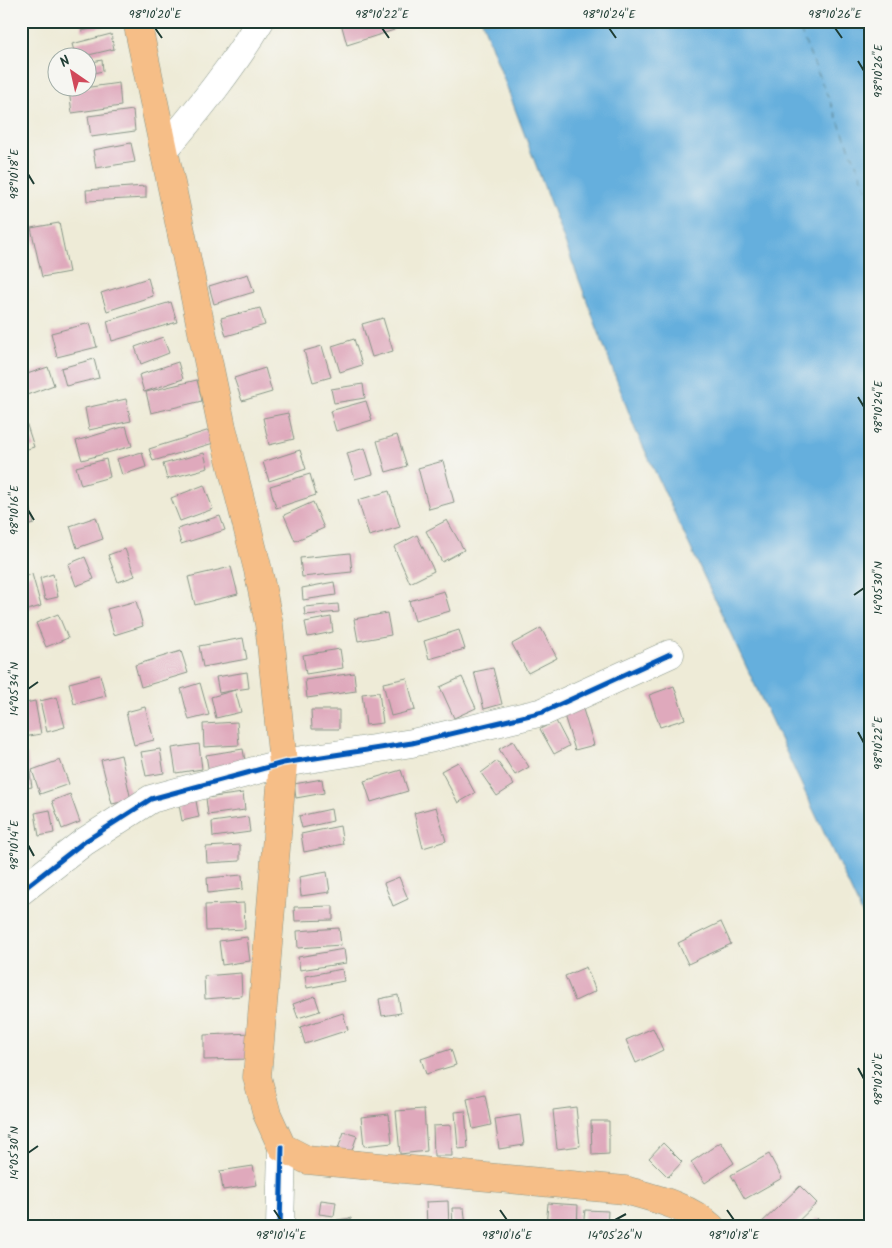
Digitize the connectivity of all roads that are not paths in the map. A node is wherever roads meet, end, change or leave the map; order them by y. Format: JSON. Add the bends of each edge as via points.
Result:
{"nodes":[{"id":1,"x":138,"y":21,"type":"edge"},
{"id":2,"x":260,"y":21,"type":"edge"},
{"id":3,"x":165,"y":149,"type":"junction"},
{"id":4,"x":670,"y":654,"type":"dead end"},
{"id":5,"x":283,"y":763,"type":"junction"},
{"id":6,"x":21,"y":891,"type":"edge"},
{"id":7,"x":282,"y":1147,"type":"junction"},
{"id":8,"x":280,"y":1227,"type":"edge"},
{"id":9,"x":711,"y":1227,"type":"edge"}],
"edges":[{"from":1,"to":3,"type":"main road"},
{"from":2,"to":3,"type":"street","via":[[193,116]]},
{"from":3,"to":5,"type":"main road","via":[[222,426],[269,624]]},
{"from":4,"to":5,"type":"street","via":[[543,712],[412,743]]},
{"from":5,"to":6,"type":"street","via":[[151,799],[84,842]]},
{"from":5,"to":7,"type":"main road","via":[[257,1076],[267,1114]]},
{"from":7,"to":8,"type":"street"},
{"from":7,"to":9,"type":"main road","via":[[307,1160],[625,1190],[666,1202],[703,1219]]}]}
